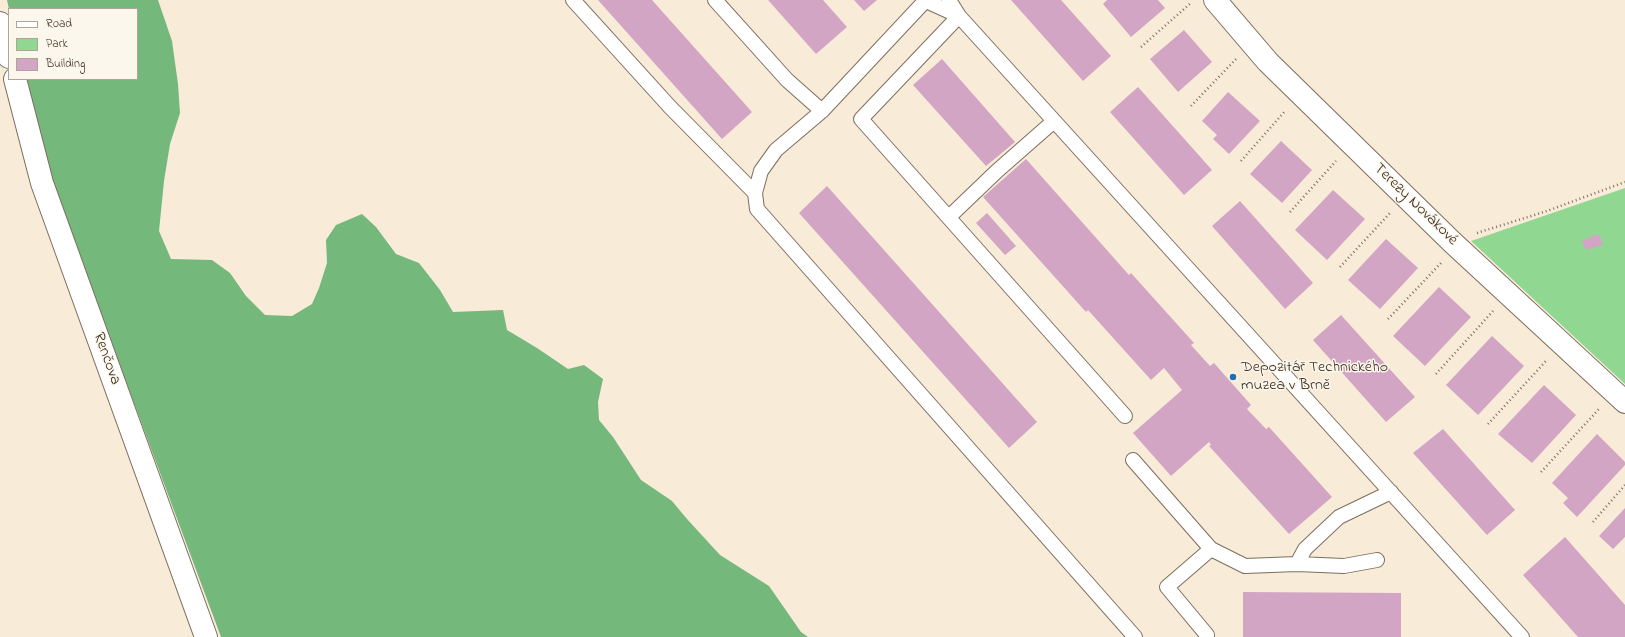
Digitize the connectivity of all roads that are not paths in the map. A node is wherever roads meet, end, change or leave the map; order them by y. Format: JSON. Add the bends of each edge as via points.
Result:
{"nodes":[{"id":1,"x":573,"y":0,"type":"edge"},
{"id":2,"x":714,"y":0,"type":"edge"},
{"id":3,"x":924,"y":0,"type":"edge"},
{"id":4,"x":949,"y":0,"type":"edge"},
{"id":5,"x":1215,"y":0,"type":"edge"},
{"id":6,"x":959,"y":16,"type":"junction"},
{"id":7,"x":0,"y":23,"type":"edge"},
{"id":8,"x":8,"y":54,"type":"edge"},
{"id":9,"x":15,"y":80,"type":"edge"},
{"id":10,"x":822,"y":111,"type":"junction"},
{"id":11,"x":1054,"y":121,"type":"junction"},
{"id":12,"x":755,"y":193,"type":"junction"},
{"id":13,"x":949,"y":217,"type":"junction"},
{"id":14,"x":1620,"y":397,"type":"edge"},
{"id":15,"x":1125,"y":416,"type":"dead end"},
{"id":16,"x":1133,"y":460,"type":"dead end"},
{"id":17,"x":1391,"y":492,"type":"junction"},
{"id":18,"x":1211,"y":549,"type":"junction"},
{"id":19,"x":1377,"y":560,"type":"dead end"},
{"id":20,"x":1297,"y":564,"type":"junction"},
{"id":21,"x":1207,"y":635,"type":"dead end"},
{"id":22,"x":206,"y":637,"type":"edge"},
{"id":23,"x":1134,"y":637,"type":"edge"},
{"id":24,"x":1522,"y":637,"type":"edge"}],
"edges":[{"from":1,"to":12,"type":"lane","via":[[670,107]]},
{"from":2,"to":10,"type":"lane","via":[[787,80]]},
{"from":3,"to":6,"type":"lane"},
{"from":3,"to":10,"type":"lane"},
{"from":4,"to":6,"type":"lane"},
{"from":5,"to":14,"type":"street","name":"Terezy Novákové","via":[[1268,62],[1300,94],[1455,244]]},
{"from":6,"to":11,"type":"lane"},
{"from":6,"to":13,"type":"lane","via":[[861,119]]},
{"from":7,"to":8,"type":"street"},
{"from":9,"to":22,"type":"street","name":"Renčova","via":[[42,183]]},
{"from":10,"to":12,"type":"lane","via":[[776,150],[761,171]]},
{"from":11,"to":13,"type":"lane"},
{"from":11,"to":17,"type":"lane"},
{"from":12,"to":23,"type":"lane","via":[[757,209]]},
{"from":13,"to":15,"type":"lane"},
{"from":16,"to":18,"type":"lane"},
{"from":17,"to":20,"type":"lane","via":[[1339,517],[1305,549]]},
{"from":17,"to":24,"type":"lane"},
{"from":18,"to":20,"type":"lane","via":[[1245,566]]},
{"from":18,"to":21,"type":"lane","via":[[1167,587]]},
{"from":19,"to":20,"type":"lane","via":[[1344,566]]}]}
